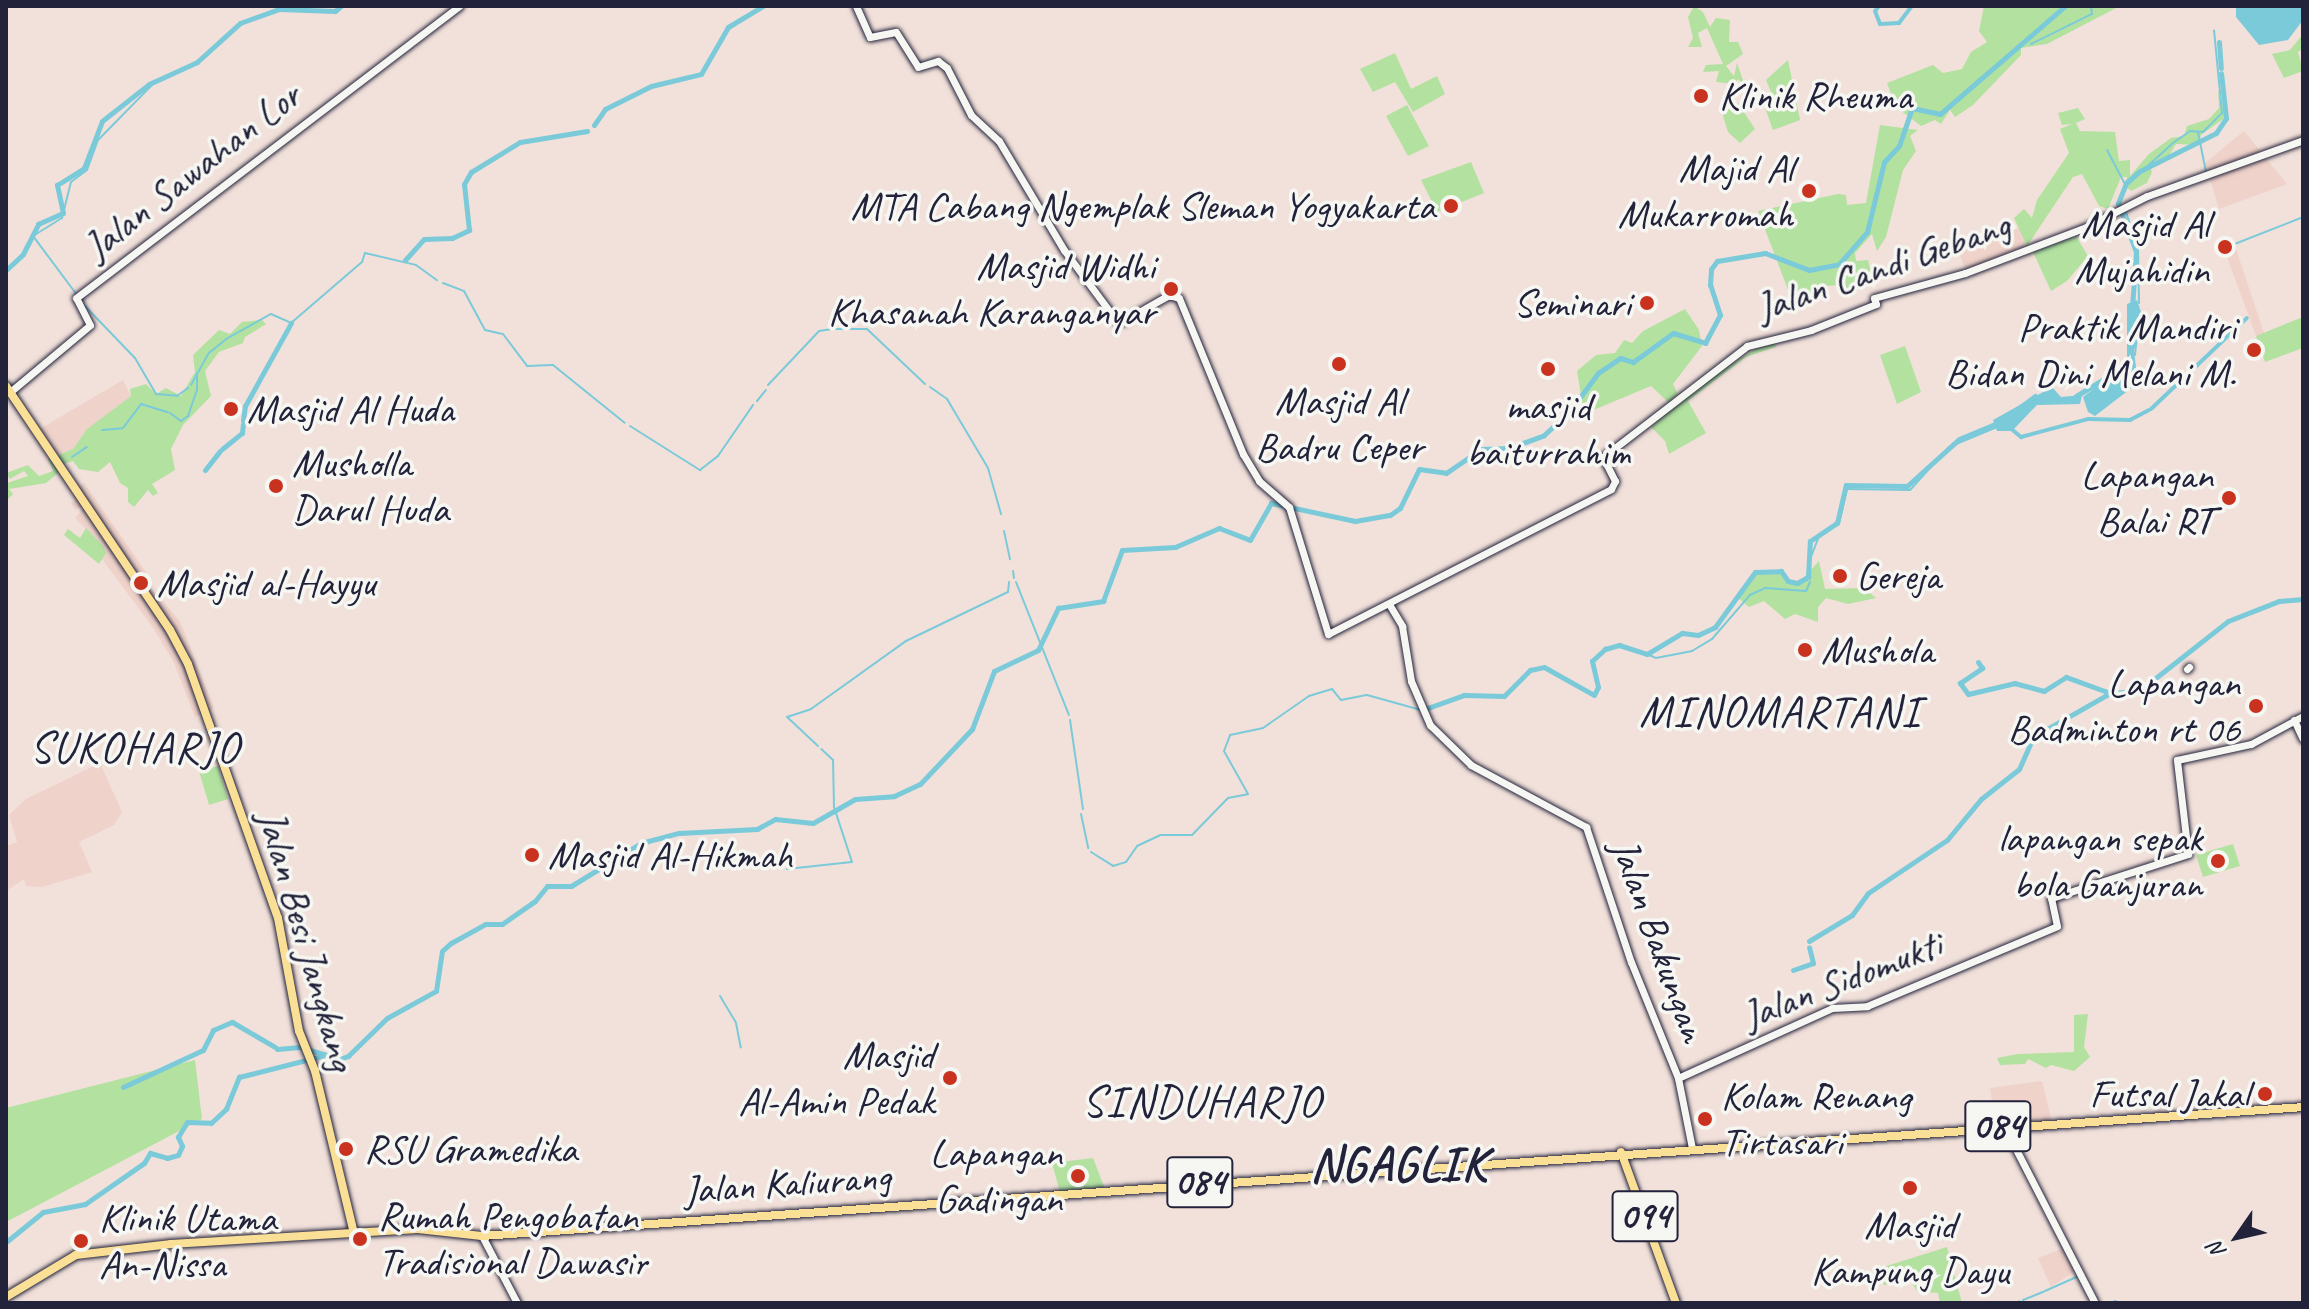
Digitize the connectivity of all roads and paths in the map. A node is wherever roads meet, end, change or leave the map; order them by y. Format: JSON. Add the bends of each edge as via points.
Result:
{"nodes":[{"id":1,"x":856,"y":6,"type":"edge"},
{"id":2,"x":457,"y":7,"type":"edge"},
{"id":3,"x":2303,"y":140,"type":"edge"},
{"id":4,"x":8,"y":389,"type":"edge"},
{"id":5,"x":1389,"y":604,"type":"junction"},
{"id":6,"x":2303,"y":716,"type":"edge"},
{"id":7,"x":2294,"y":720,"type":"junction"},
{"id":8,"x":2303,"y":739,"type":"edge"},
{"id":9,"x":1678,"y":1078,"type":"junction"},
{"id":10,"x":2303,"y":1107,"type":"edge"},
{"id":11,"x":2004,"y":1126,"type":"junction"},
{"id":12,"x":1692,"y":1148,"type":"junction"},
{"id":13,"x":1621,"y":1152,"type":"junction"},
{"id":14,"x":354,"y":1233,"type":"junction"},
{"id":15,"x":482,"y":1236,"type":"junction"},
{"id":16,"x":6,"y":1297,"type":"edge"},
{"id":17,"x":517,"y":1303,"type":"edge"},
{"id":18,"x":1676,"y":1303,"type":"edge"},
{"id":19,"x":2095,"y":1303,"type":"edge"}],
"edges":[{"from":1,"to":5,"type":"main road","via":[[870,37],[896,32],[918,67],[938,61],[947,68],[973,118],[999,141],[1064,250],[1116,320],[1169,295],[1179,298],[1243,454],[1259,481],[1290,508],[1328,634]]},
{"from":2,"to":4,"type":"main road","name":"Jalan Sawahan Lor","via":[[76,298],[90,325]]},
{"from":3,"to":5,"type":"main road","name":"Jalan Candi Gebang","via":[[1965,273],[1874,298],[1876,304],[1817,328],[1754,343],[1603,457],[1615,481],[1611,489]]},
{"from":4,"to":14,"type":"main road","name":"Jalan Besi Jangkang","via":[[188,664],[278,918],[304,1044]]},
{"from":5,"to":9,"type":"main road","name":"Jalan Bakungan","via":[[1402,626],[1411,681],[1424,713],[1463,760],[1586,827],[1631,962]]},
{"from":6,"to":7,"type":"main road"},
{"from":7,"to":8,"type":"main road"},
{"from":7,"to":9,"type":"main road","name":"Jalan Sidomukti","via":[[2251,744],[2177,760],[2189,853],[2047,900],[2057,926],[1867,1006],[1832,1008]]},
{"from":9,"to":12,"type":"main road","name":"Jalan Bakungan"},
{"from":10,"to":11,"type":"main road","name":"Jalan Kaliurang","number":"084"},
{"from":11,"to":12,"type":"main road","name":"Jalan Kaliurang","number":"084"},
{"from":11,"to":19,"type":"main road"},
{"from":12,"to":13,"type":"main road","name":"Jalan Kaliurang","number":"084"},
{"from":13,"to":15,"type":"main road","name":"Jalan Kaliurang","number":"084"},
{"from":13,"to":18,"type":"main road","number":"094"},
{"from":14,"to":15,"type":"main road","name":"Jalan Kaliurang","number":"084","via":[[418,1229]]},
{"from":14,"to":16,"type":"main road","name":"Jalan Kaliurang","number":"084","via":[[80,1254]]},
{"from":15,"to":17,"type":"main road"}]}
